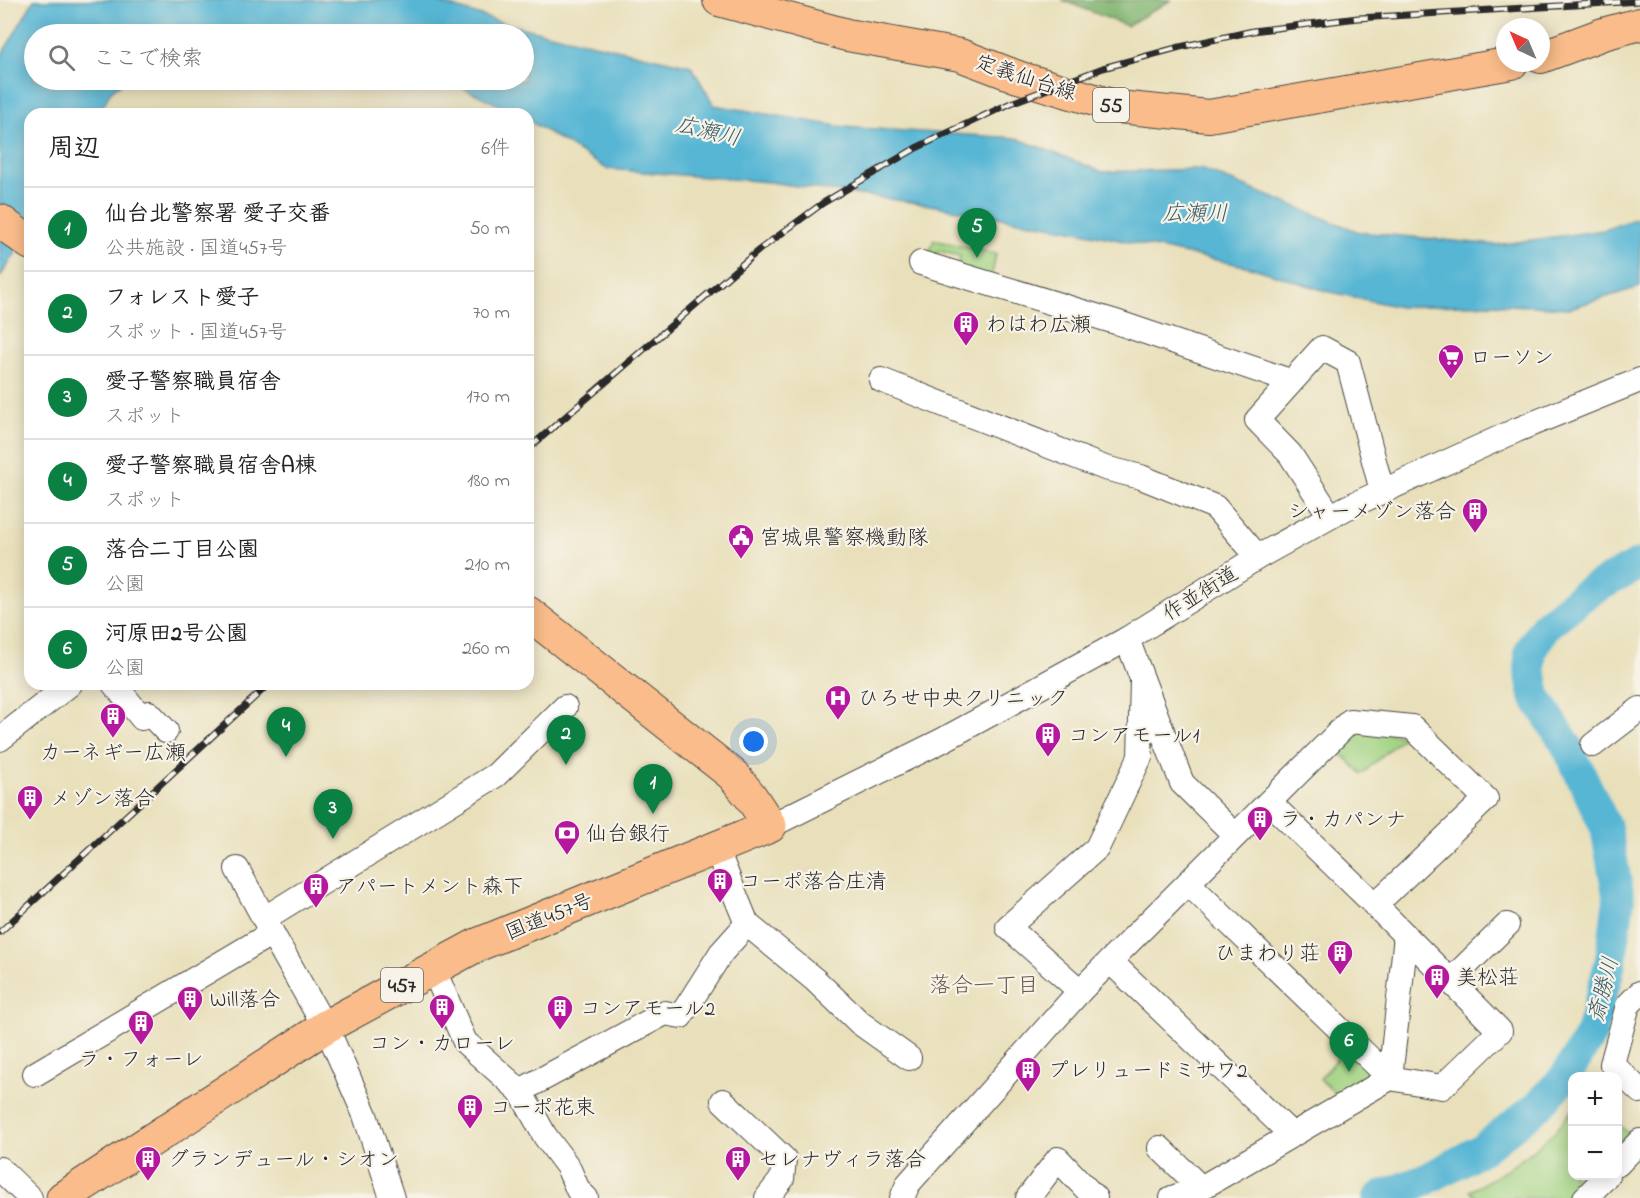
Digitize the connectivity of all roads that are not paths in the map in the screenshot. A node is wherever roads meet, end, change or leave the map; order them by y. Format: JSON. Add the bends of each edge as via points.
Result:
{"nodes":[{"id":1,"x":719,"y":0,"type":"edge"},
{"id":2,"x":1640,"y":24,"type":"edge"},
{"id":3,"x":1550,"y":54,"type":"edge"},
{"id":4,"x":1496,"y":66,"type":"edge"},
{"id":5,"x":0,"y":221,"type":"edge"},
{"id":6,"x":24,"y":239,"type":"edge"},
{"id":7,"x":921,"y":263,"type":"dead end"},
{"id":8,"x":881,"y":380,"type":"dead end"},
{"id":9,"x":1640,"y":380,"type":"edge"},
{"id":10,"x":1290,"y":381,"type":"junction"},
{"id":11,"x":1382,"y":491,"type":"junction"},
{"id":12,"x":1328,"y":517,"type":"junction"},
{"id":13,"x":1258,"y":557,"type":"junction"},
{"id":14,"x":534,"y":618,"type":"edge"},
{"id":15,"x":1127,"y":639,"type":"junction"},
{"id":16,"x":1142,"y":680,"type":"junction"},
{"id":17,"x":62,"y":690,"type":"edge"},
{"id":18,"x":119,"y":690,"type":"edge"},
{"id":19,"x":566,"y":707,"type":"dead end"},
{"id":20,"x":1640,"y":710,"type":"edge"},
{"id":21,"x":166,"y":731,"type":"dead end"},
{"id":22,"x":0,"y":739,"type":"edge"},
{"id":23,"x":1593,"y":746,"type":"dead end"},
{"id":24,"x":1269,"y":802,"type":"junction"},
{"id":25,"x":770,"y":826,"type":"junction"},
{"id":26,"x":1235,"y":835,"type":"junction"},
{"id":27,"x":716,"y":848,"type":"junction"},
{"id":28,"x":237,"y":869,"type":"dead end"},
{"id":29,"x":1188,"y":883,"type":"junction"},
{"id":30,"x":1375,"y":905,"type":"junction"},
{"id":31,"x":747,"y":924,"type":"junction"},
{"id":32,"x":1506,"y":925,"type":"dead end"},
{"id":33,"x":269,"y":926,"type":"junction"},
{"id":34,"x":1406,"y":936,"type":"junction"},
{"id":35,"x":1110,"y":960,"type":"junction"},
{"id":36,"x":433,"y":968,"type":"junction"},
{"id":37,"x":1450,"y":981,"type":"junction"},
{"id":38,"x":1080,"y":991,"type":"junction"},
{"id":39,"x":1640,"y":993,"type":"edge"},
{"id":40,"x":325,"y":1026,"type":"junction"},
{"id":41,"x":909,"y":1058,"type":"dead end"},
{"id":42,"x":36,"y":1074,"type":"dead end"},
{"id":43,"x":1390,"y":1078,"type":"junction"},
{"id":44,"x":520,"y":1091,"type":"junction"},
{"id":45,"x":1640,"y":1091,"type":"edge"},
{"id":46,"x":723,"y":1101,"type":"dead end"},
{"id":47,"x":1292,"y":1135,"type":"junction"},
{"id":48,"x":1640,"y":1141,"type":"edge"},
{"id":49,"x":1160,"y":1148,"type":"dead end"},
{"id":50,"x":1622,"y":1159,"type":"edge"},
{"id":51,"x":0,"y":1169,"type":"edge"},
{"id":52,"x":1603,"y":1180,"type":"edge"},
{"id":53,"x":1201,"y":1188,"type":"junction"},
{"id":54,"x":30,"y":1198,"type":"edge"},
{"id":55,"x":63,"y":1198,"type":"edge"},
{"id":56,"x":392,"y":1198,"type":"edge"},
{"id":57,"x":586,"y":1198,"type":"edge"},
{"id":58,"x":766,"y":1198,"type":"edge"},
{"id":59,"x":902,"y":1198,"type":"edge"},
{"id":60,"x":1028,"y":1198,"type":"edge"},
{"id":61,"x":1095,"y":1198,"type":"edge"},
{"id":62,"x":1172,"y":1198,"type":"edge"},
{"id":63,"x":1585,"y":1198,"type":"edge"}],
"edges":[{"from":1,"to":4,"type":"main road","name":"定義仙台線","number":"55","via":[[846,35],[960,55],[1118,107],[1180,114],[1209,116]]},
{"from":2,"to":3,"type":"main road"},
{"from":5,"to":6,"type":"highway"},
{"from":7,"to":10,"type":"street","via":[[1119,323]]},
{"from":8,"to":13,"type":"street","via":[[1215,507]]},
{"from":9,"to":11,"type":"street","name":"作並街道"},
{"from":10,"to":11,"type":"street","via":[[1322,348],[1348,362]]},
{"from":10,"to":12,"type":"street","via":[[1257,420],[1290,454]]},
{"from":11,"to":12,"type":"street","name":"作並街道"},
{"from":12,"to":13,"type":"street","name":"作並街道"},
{"from":13,"to":15,"type":"street","name":"作並街道"},
{"from":14,"to":25,"type":"highway","via":[[733,775]]},
{"from":15,"to":16,"type":"street"},
{"from":15,"to":25,"type":"street","name":"作並街道","via":[[941,741]]},
{"from":16,"to":26,"type":"street","via":[[1182,783]]},
{"from":16,"to":38,"type":"street","via":[[1140,757],[1097,848],[1008,927]]},
{"from":17,"to":22,"type":"street"},
{"from":18,"to":21,"type":"street","via":[[142,718],[149,713]]},
{"from":19,"to":33,"type":"street","via":[[496,775]]},
{"from":20,"to":23,"type":"street"},
{"from":24,"to":26,"type":"street"},
{"from":24,"to":30,"type":"street"},
{"from":24,"to":30,"type":"street","via":[[1350,721],[1412,727],[1486,799]]},
{"from":25,"to":27,"type":"highway","name":"国道457号","number":"457"},
{"from":26,"to":29,"type":"street"},
{"from":27,"to":31,"type":"street"},
{"from":27,"to":36,"type":"highway","name":"国道457号","number":"457","via":[[477,945]]},
{"from":28,"to":33,"type":"street"},
{"from":29,"to":35,"type":"street"},
{"from":29,"to":43,"type":"street"},
{"from":30,"to":34,"type":"street"},
{"from":31,"to":41,"type":"street","via":[[860,1023]]},
{"from":31,"to":44,"type":"street","via":[[721,953],[681,1016],[665,1013]]},
{"from":32,"to":37,"type":"street"},
{"from":33,"to":40,"type":"street"},
{"from":33,"to":42,"type":"street"},
{"from":34,"to":37,"type":"street"},
{"from":34,"to":43,"type":"street"},
{"from":35,"to":38,"type":"street"},
{"from":35,"to":47,"type":"street"},
{"from":36,"to":40,"type":"highway","name":"国道457号","number":"457"},
{"from":36,"to":44,"type":"street","via":[[465,1042]]},
{"from":37,"to":43,"type":"street","via":[[1500,1031],[1442,1087]]},
{"from":38,"to":59,"type":"street","via":[[908,1184]]},
{"from":39,"to":45,"type":"street","via":[[1628,1005],[1612,1064]]},
{"from":40,"to":55,"type":"highway","name":"国道457号","number":"457"},
{"from":40,"to":56,"type":"street","via":[[365,1115]]},
{"from":43,"to":47,"type":"street"},
{"from":44,"to":57,"type":"street"},
{"from":46,"to":58,"type":"street","via":[[784,1159],[782,1179]]},
{"from":47,"to":53,"type":"street"},
{"from":48,"to":50,"type":"street"},
{"from":49,"to":53,"type":"street"},
{"from":51,"to":54,"type":"street"},
{"from":52,"to":63,"type":"street"},
{"from":53,"to":62,"type":"street"},
{"from":60,"to":61,"type":"street","via":[[1058,1159]]}]}
